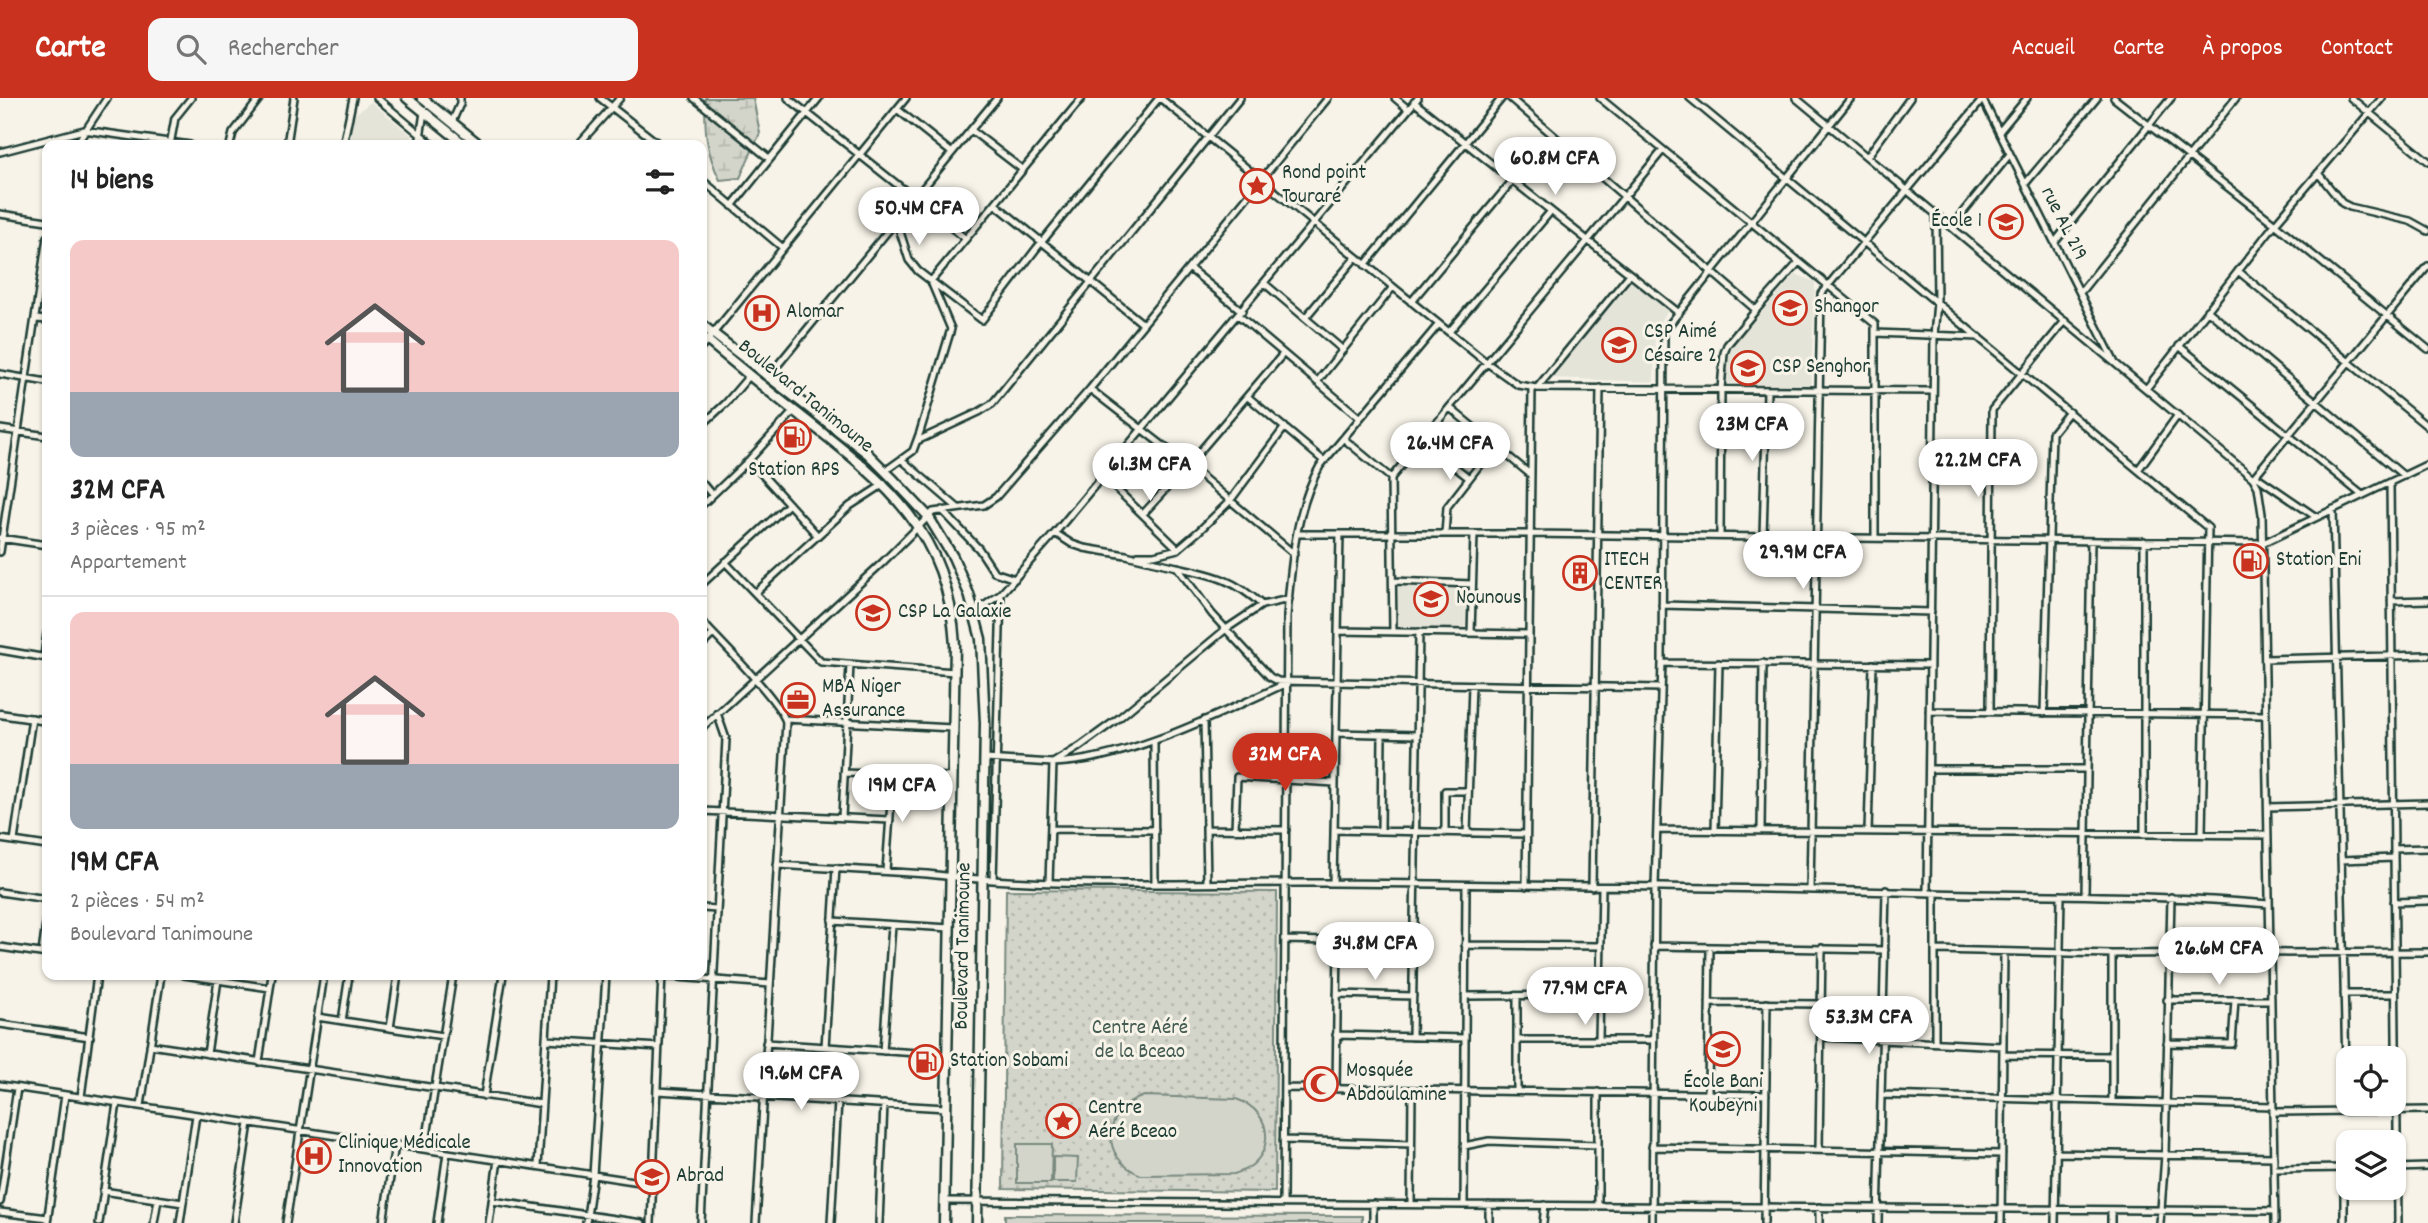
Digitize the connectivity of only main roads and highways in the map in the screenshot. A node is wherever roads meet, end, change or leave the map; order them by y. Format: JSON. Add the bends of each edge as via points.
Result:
{"nodes":[{"id":1,"x":407,"y":98,"type":"edge"},
{"id":2,"x":422,"y":98,"type":"edge"},
{"id":3,"x":459,"y":140,"type":"edge"},
{"id":4,"x":474,"y":140,"type":"edge"},
{"id":5,"x":707,"y":341,"type":"edge"},
{"id":6,"x":707,"y":341,"type":"edge"},
{"id":7,"x":944,"y":1223,"type":"edge"},
{"id":8,"x":977,"y":1223,"type":"edge"}],
"edges":[{"from":1,"to":3,"type":"main road"},
{"from":2,"to":4,"type":"main road"},
{"from":5,"to":7,"type":"main road","name":"Boulevard Tanimoune","via":[[884,484],[919,525],[939,563],[952,608],[955,671]]},
{"from":6,"to":8,"type":"main road","name":"Boulevard Tanimoune","via":[[768,377],[885,471],[928,516],[954,558],[975,612],[984,668],[985,759]]}]}
